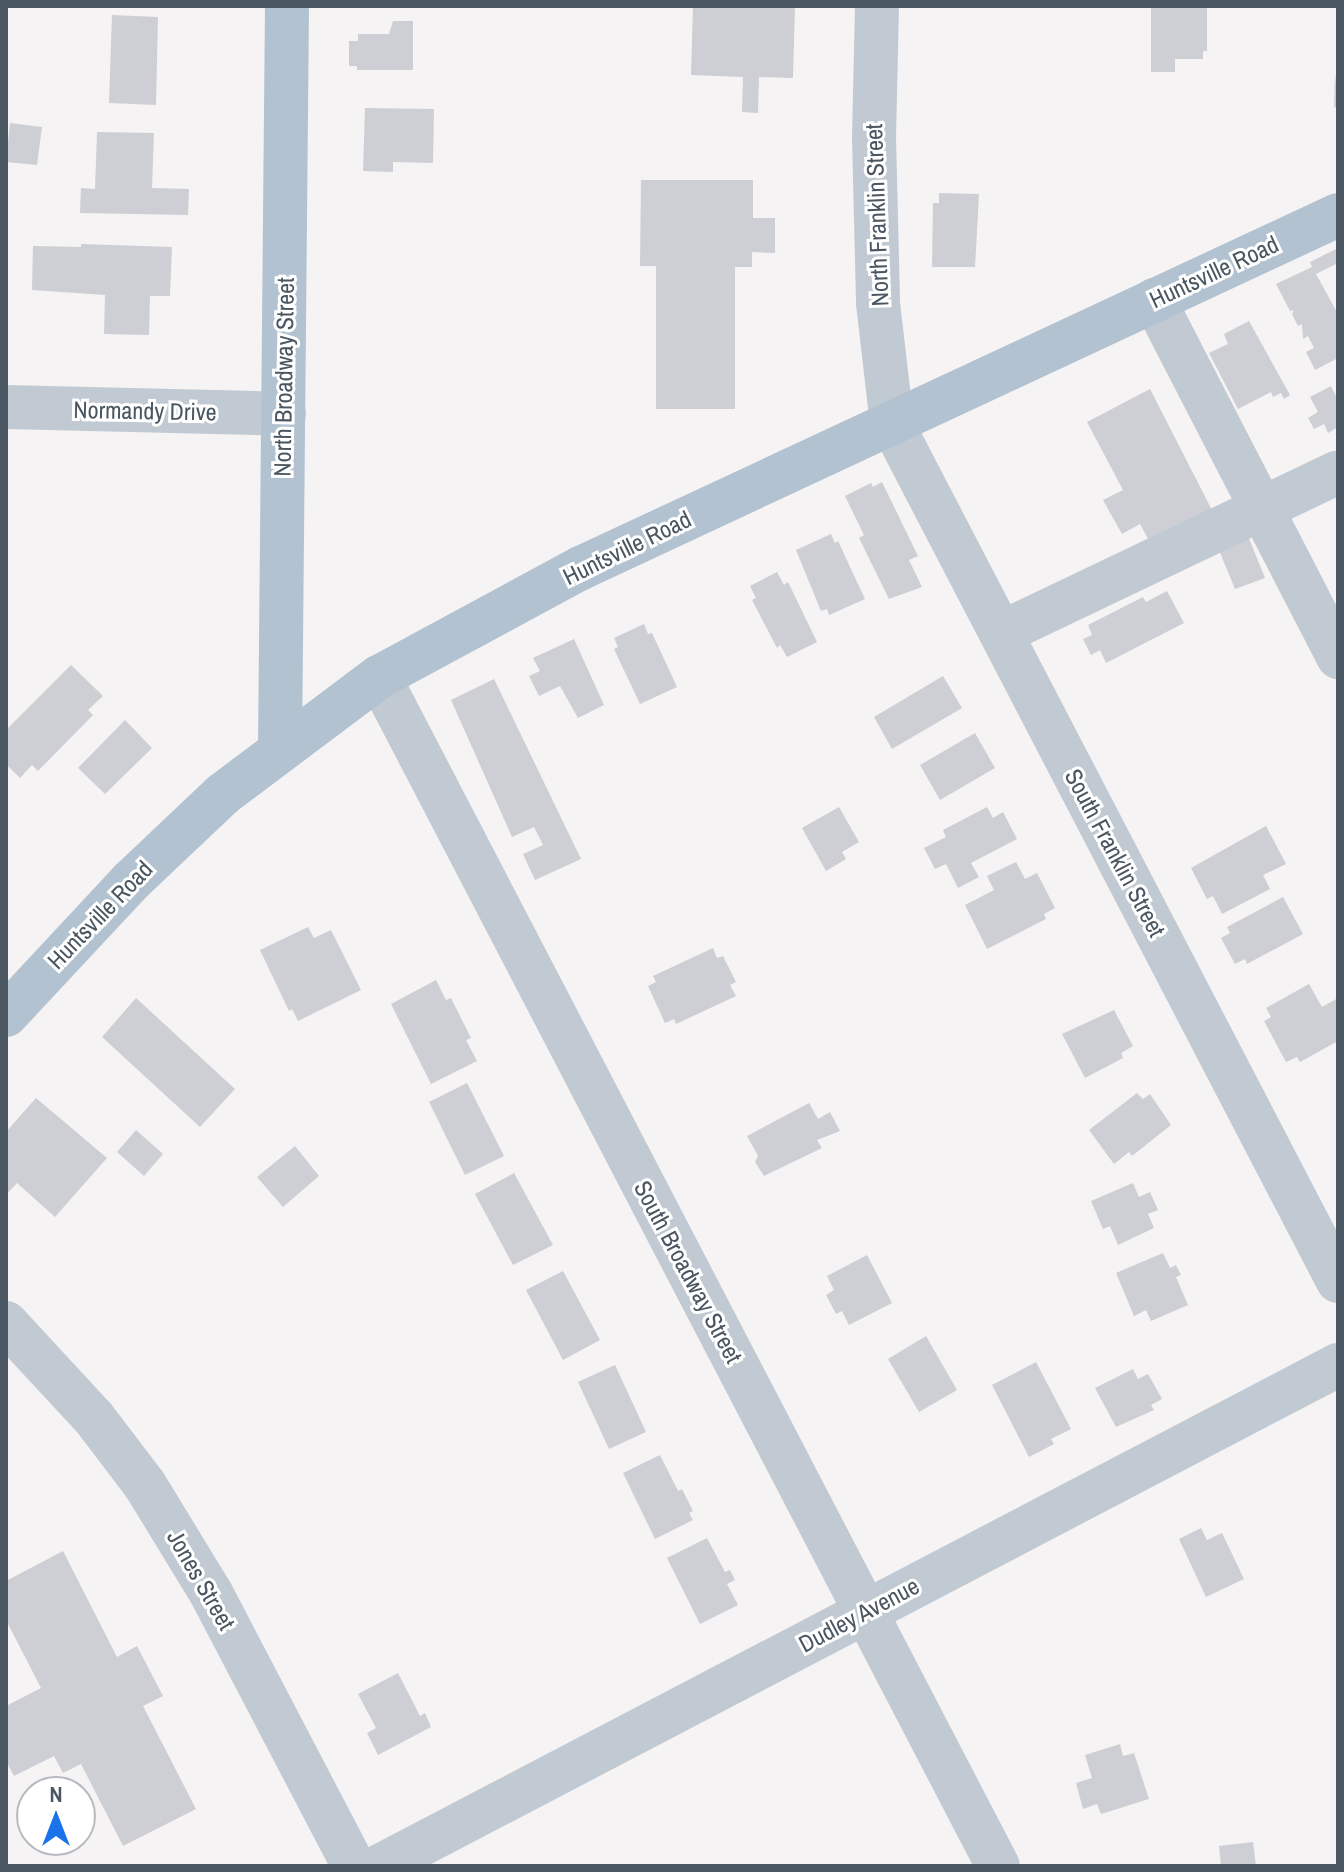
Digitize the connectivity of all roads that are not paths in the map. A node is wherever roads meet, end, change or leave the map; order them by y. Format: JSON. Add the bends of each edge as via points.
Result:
{"nodes":[{"id":1,"x":287,"y":6,"type":"edge"},
{"id":2,"x":877,"y":6,"type":"edge"},
{"id":3,"x":1338,"y":215,"type":"edge"},
{"id":4,"x":1154,"y":300,"type":"junction"},
{"id":5,"x":6,"y":407,"type":"edge"},
{"id":6,"x":284,"y":414,"type":"junction"},
{"id":7,"x":892,"y":424,"type":"junction"},
{"id":8,"x":1338,"y":472,"type":"edge"},
{"id":9,"x":1262,"y":508,"type":"junction"},
{"id":10,"x":1001,"y":633,"type":"junction"},
{"id":11,"x":1338,"y":657,"type":"edge"},
{"id":12,"x":379,"y":677,"type":"junction"},
{"id":13,"x":280,"y":749,"type":"junction"},
{"id":14,"x":6,"y":1015,"type":"edge"},
{"id":15,"x":1338,"y":1281,"type":"edge"},
{"id":16,"x":6,"y":1323,"type":"edge"},
{"id":17,"x":1338,"y":1365,"type":"edge"},
{"id":18,"x":866,"y":1612,"type":"junction"},
{"id":19,"x":354,"y":1866,"type":"edge"},
{"id":20,"x":380,"y":1866,"type":"edge"},
{"id":21,"x":998,"y":1866,"type":"edge"}],
"edges":[{"from":1,"to":6,"type":"main road","name":"North Broadway Street"},
{"from":2,"to":7,"type":"street","name":"North Franklin Street","via":[[878,303]]},
{"from":3,"to":4,"type":"main road","name":"Huntsville Road"},
{"from":4,"to":7,"type":"main road","name":"Huntsville Road"},
{"from":4,"to":9,"type":"street"},
{"from":5,"to":6,"type":"street","name":"Normandy Drive"},
{"from":6,"to":13,"type":"main road","name":"North Broadway Street"},
{"from":7,"to":10,"type":"street","name":"South Franklin Street"},
{"from":7,"to":12,"type":"main road","name":"Huntsville Road","via":[[581,568]]},
{"from":8,"to":9,"type":"street"},
{"from":9,"to":10,"type":"street"},
{"from":9,"to":11,"type":"street"},
{"from":10,"to":15,"type":"street","name":"South Franklin Street"},
{"from":12,"to":13,"type":"main road","name":"Huntsville Road"},
{"from":12,"to":18,"type":"street","name":"South Broadway Street"},
{"from":13,"to":14,"type":"main road","name":"Huntsville Road","via":[[223,794],[130,882]]},
{"from":16,"to":19,"type":"street","name":"Jones Street","via":[[94,1418],[145,1485],[211,1593]]},
{"from":17,"to":18,"type":"street","name":"Dudley Avenue"},
{"from":18,"to":20,"type":"street","name":"Dudley Avenue"},
{"from":18,"to":21,"type":"street","name":"South Broadway Street"}]}
